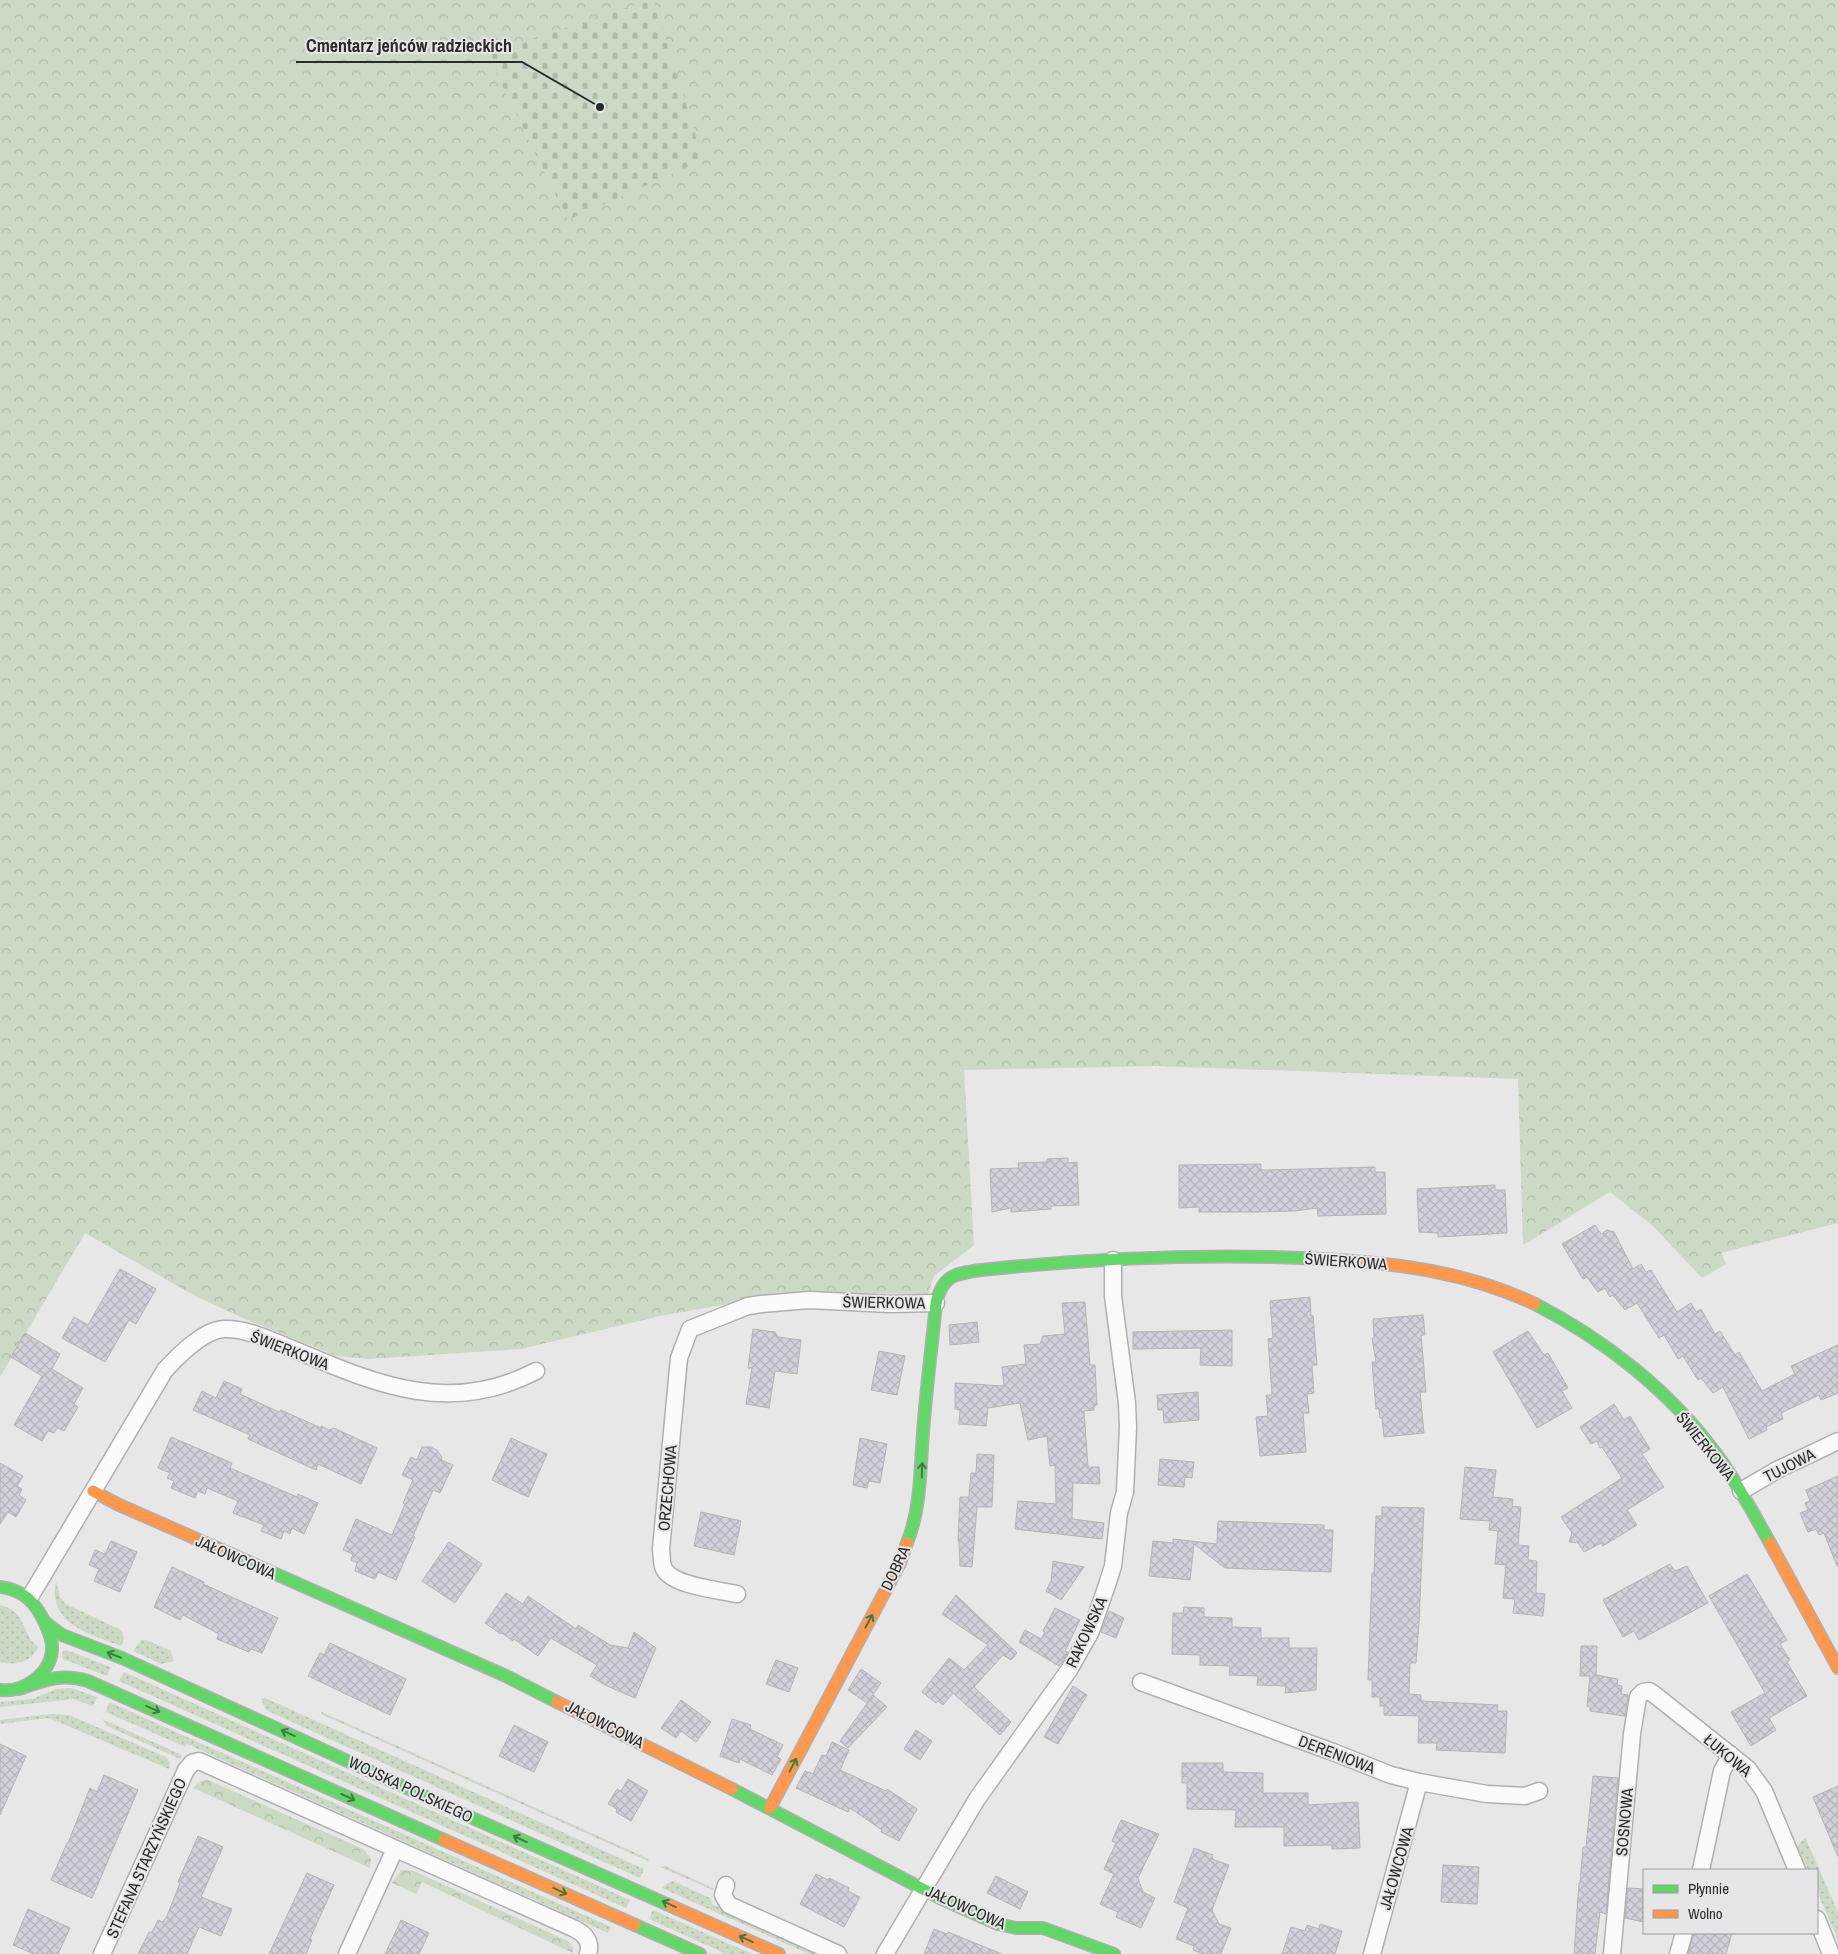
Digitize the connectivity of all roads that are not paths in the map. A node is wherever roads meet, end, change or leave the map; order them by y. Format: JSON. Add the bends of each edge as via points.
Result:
{"nodes":[{"id":1,"x":1113,"y":1260,"type":"junction"},
{"id":2,"x":936,"y":1303,"type":"junction"},
{"id":3,"x":690,"y":1329,"type":"joint"},
{"id":4,"x":536,"y":1371,"type":"dead end"},
{"id":5,"x":1838,"y":1441,"type":"edge"},
{"id":6,"x":93,"y":1491,"type":"junction"},
{"id":7,"x":1741,"y":1491,"type":"junction"},
{"id":8,"x":0,"y":1588,"type":"edge"},
{"id":9,"x":738,"y":1594,"type":"dead end"},
{"id":10,"x":30,"y":1597,"type":"junction"},
{"id":11,"x":45,"y":1622,"type":"junction"},
{"id":12,"x":1838,"y":1668,"type":"edge"},
{"id":13,"x":1141,"y":1682,"type":"dead end"},
{"id":14,"x":19,"y":1689,"type":"junction"},
{"id":15,"x":0,"y":1690,"type":"edge"},
{"id":16,"x":1643,"y":1692,"type":"joint"},
{"id":17,"x":1731,"y":1755,"type":"junction"},
{"id":18,"x":1419,"y":1782,"type":"junction"},
{"id":19,"x":1539,"y":1791,"type":"dead end"},
{"id":20,"x":770,"y":1808,"type":"junction"},
{"id":21,"x":395,"y":1849,"type":"junction"},
{"id":22,"x":1701,"y":1869,"type":"edge"},
{"id":23,"x":1797,"y":1869,"type":"edge"},
{"id":24,"x":726,"y":1885,"type":"dead end"},
{"id":25,"x":924,"y":1890,"type":"junction"},
{"id":26,"x":1818,"y":1922,"type":"edge"},
{"id":27,"x":1684,"y":1934,"type":"edge"},
{"id":28,"x":588,"y":1949,"type":"edge"},
{"id":29,"x":102,"y":1954,"type":"edge"},
{"id":30,"x":347,"y":1954,"type":"edge"},
{"id":31,"x":700,"y":1954,"type":"edge"},
{"id":32,"x":779,"y":1954,"type":"edge"},
{"id":33,"x":838,"y":1954,"type":"edge"},
{"id":34,"x":885,"y":1954,"type":"edge"},
{"id":35,"x":1114,"y":1954,"type":"edge"},
{"id":36,"x":1372,"y":1954,"type":"edge"},
{"id":37,"x":1612,"y":1954,"type":"edge"},
{"id":38,"x":1678,"y":1954,"type":"edge"},
{"id":39,"x":1831,"y":1954,"type":"edge"}],
"edges":[{"from":1,"to":2,"type":"street","name":"ŚWIERKOWA","via":[[1062,1262],[953,1275],[940,1286]]},
{"from":1,"to":7,"type":"street","name":"ŚWIERKOWA","via":[[1210,1256],[1341,1259],[1399,1264],[1478,1281],[1557,1316],[1641,1374],[1704,1438]]},
{"from":1,"to":25,"type":"street","name":"RAKOWSKA","via":[[1113,1296],[1128,1427],[1125,1492],[1111,1574],[1080,1652],[977,1799]]},
{"from":2,"to":3,"type":"street","name":"ŚWIERKOWA","via":[[809,1300],[761,1304]]},
{"from":20,"to":2,"type":"street","name":"DOBRA","one_way":true,"via":[[900,1563],[915,1523],[922,1480],[923,1434]]},
{"from":3,"to":9,"type":"street","name":"ORZECHOWA","via":[[679,1358],[663,1567],[679,1581]]},
{"from":4,"to":6,"type":"street","name":"ŚWIERKOWA","via":[[478,1392],[440,1394],[411,1390],[344,1372],[258,1336],[222,1329],[181,1353],[165,1370]]},
{"from":5,"to":7,"type":"street","name":"TUJOWA"},
{"from":6,"to":10,"type":"street","name":"ŚWIERKOWA"},
{"from":6,"to":20,"type":"street","name":"JAŁOWCOWA","via":[[506,1676]]},
{"from":7,"to":12,"type":"street","name":"ŚWIERKOWA"},
{"from":8,"to":10,"type":"street","via":[[10,1588]]},
{"from":10,"to":11,"type":"street"},
{"from":11,"to":14,"type":"street","via":[[52,1643],[51,1656],[44,1670]]},
{"from":32,"to":11,"type":"street","name":"WOJSKA POLSKIEGO","one_way":true,"via":[[122,1658],[62,1635]]},
{"from":13,"to":18,"type":"street","name":"DERENIOWA","via":[[1391,1775]]},
{"from":14,"to":15,"type":"street","name":"WOJSKA POLSKIEGO"},
{"from":14,"to":31,"type":"street","name":"WOJSKA POLSKIEGO","one_way":true,"via":[[58,1676],[88,1681]]},
{"from":16,"to":17,"type":"street","name":"ŁUKOWA","via":[[1655,1695]]},
{"from":16,"to":37,"type":"street","name":"SOSNOWA","via":[[1638,1697],[1632,1734]]},
{"from":17,"to":22,"type":"street","via":[[1722,1771]]},
{"from":17,"to":23,"type":"street","name":"ŁUKOWA","via":[[1748,1769],[1764,1790]]},
{"from":18,"to":19,"type":"street","name":"DERENIOWA","via":[[1507,1796],[1525,1796]]},
{"from":18,"to":36,"type":"street","name":"JAŁOWCOWA"},
{"from":20,"to":25,"type":"street","name":"JAŁOWCOWA"},
{"from":21,"to":28,"type":"street","via":[[574,1928],[582,1933]]},
{"from":21,"to":29,"type":"street","name":"STEFANA STARZYŃSKIEGO","via":[[199,1761],[186,1770]]},
{"from":21,"to":30,"type":"street"},
{"from":24,"to":33,"type":"street","via":[[723,1895],[729,1905]]},
{"from":25,"to":34,"type":"street","name":"RAKOWSKA"},
{"from":25,"to":35,"type":"street","name":"JAŁOWCOWA","via":[[998,1924],[1043,1928]]},
{"from":26,"to":39,"type":"street"},
{"from":27,"to":38,"type":"street"}]}
